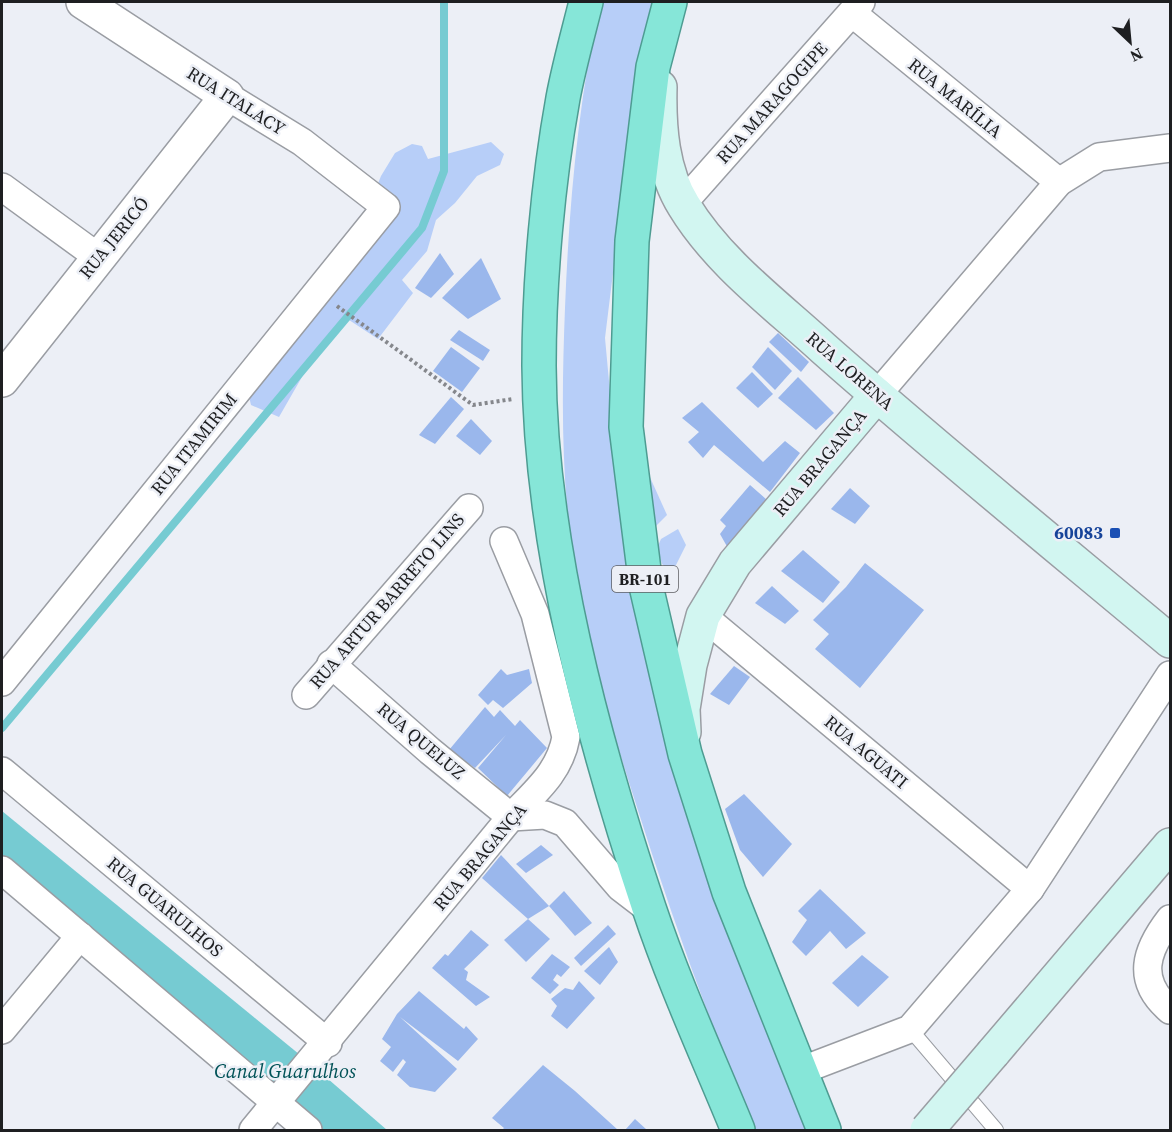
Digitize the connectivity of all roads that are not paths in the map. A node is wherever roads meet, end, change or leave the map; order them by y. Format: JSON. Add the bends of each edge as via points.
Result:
{"nodes":[{"id":1,"x":83,"y":2,"type":"edge"},
{"id":2,"x":586,"y":2,"type":"edge"},
{"id":3,"x":856,"y":7,"type":"edge"},
{"id":4,"x":667,"y":14,"type":"edge"},
{"id":5,"x":227,"y":96,"type":"junction"},
{"id":6,"x":1170,"y":148,"type":"edge"},
{"id":7,"x":1059,"y":182,"type":"junction"},
{"id":8,"x":2,"y":187,"type":"edge"},
{"id":9,"x":682,"y":204,"type":"junction"},
{"id":10,"x":386,"y":207,"type":"joint"},
{"id":11,"x":98,"y":257,"type":"junction"},
{"id":12,"x":2,"y":380,"type":"edge"},
{"id":13,"x":877,"y":395,"type":"junction"},
{"id":14,"x":469,"y":508,"type":"dead end"},
{"id":15,"x":504,"y":541,"type":"dead end"},
{"id":16,"x":703,"y":616,"type":"junction"},
{"id":17,"x":1170,"y":641,"type":"edge"},
{"id":18,"x":331,"y":664,"type":"junction"},
{"id":19,"x":1170,"y":675,"type":"edge"},
{"id":20,"x":2,"y":682,"type":"edge"},
{"id":21,"x":306,"y":695,"type":"dead end"},
{"id":22,"x":685,"y":754,"type":"junction"},
{"id":23,"x":2,"y":771,"type":"edge"},
{"id":24,"x":512,"y":817,"type":"junction"},
{"id":25,"x":1170,"y":844,"type":"edge"},
{"id":26,"x":2,"y":870,"type":"edge"},
{"id":27,"x":1030,"y":889,"type":"junction"},
{"id":28,"x":650,"y":910,"type":"junction"},
{"id":29,"x":1170,"y":919,"type":"edge"},
{"id":30,"x":80,"y":936,"type":"junction"},
{"id":31,"x":1170,"y":1010,"type":"edge"},
{"id":32,"x":910,"y":1029,"type":"junction"},
{"id":33,"x":2,"y":1030,"type":"edge"},
{"id":34,"x":321,"y":1051,"type":"junction"},
{"id":35,"x":800,"y":1071,"type":"junction"},
{"id":36,"x":279,"y":1101,"type":"junction"},
{"id":37,"x":253,"y":1131,"type":"edge"},
{"id":38,"x":308,"y":1131,"type":"edge"},
{"id":39,"x":738,"y":1131,"type":"edge"},
{"id":40,"x":824,"y":1131,"type":"edge"},
{"id":41,"x":927,"y":1131,"type":"edge"},
{"id":42,"x":996,"y":1131,"type":"edge"}],
"edges":[{"from":1,"to":5,"type":"street","name":"RUA ITALACY"},
{"from":2,"to":28,"type":"highway","via":[[563,98],[547,218],[541,394],[550,510],[579,659],[616,803]]},
{"from":3,"to":7,"type":"street","name":"RUA MARÍLIA"},
{"from":3,"to":9,"type":"street","name":"RUA MARAGOGIPE"},
{"from":4,"to":9,"type":"main road","name":"RUA LORENA","via":[[660,108],[665,164]]},
{"from":4,"to":22,"type":"highway","number":"BR-101","via":[[653,67],[632,242],[627,427],[645,586]]},
{"from":5,"to":10,"type":"street","name":"RUA ITALACY","via":[[302,142]]},
{"from":5,"to":11,"type":"street","name":"RUA JERICÓ"},
{"from":6,"to":7,"type":"street","name":"RUA BRAGANÇA","via":[[1099,157]]},
{"from":7,"to":13,"type":"street","name":"RUA BRAGANÇA"},
{"from":8,"to":11,"type":"street"},
{"from":9,"to":13,"type":"main road","name":"RUA LORENA","via":[[735,269]]},
{"from":10,"to":20,"type":"street","name":"RUA ITAMIRIM"},
{"from":11,"to":12,"type":"street","name":"RUA JERICÓ"},
{"from":13,"to":16,"type":"main road","name":"RUA BRAGANÇA","via":[[735,563]]},
{"from":13,"to":17,"type":"main road","name":"RUA LORENA"},
{"from":14,"to":18,"type":"street","name":"RUA ARTUR BARRETO LINS"},
{"from":15,"to":24,"type":"street","name":"RUA BRAGANÇA","via":[[535,614],[566,737],[556,770]]},
{"from":16,"to":22,"type":"main road","name":"RUA BRAGANÇA","via":[[683,709]]},
{"from":16,"to":27,"type":"street","name":"RUA AGUATI"},
{"from":18,"to":21,"type":"street","name":"RUA ARTUR BARRETO LINS"},
{"from":18,"to":24,"type":"street","name":"RUA QUELUZ"},
{"from":19,"to":27,"type":"street"},
{"from":22,"to":35,"type":"highway","number":"BR-101","via":[[729,892]]},
{"from":23,"to":34,"type":"street","name":"RUA GUARULHOS"},
{"from":24,"to":28,"type":"street","via":[[545,815],[565,823],[620,886]]},
{"from":24,"to":34,"type":"street","name":"RUA BRAGANÇA"},
{"from":25,"to":41,"type":"main road","bridge":true},
{"from":26,"to":30,"type":"street"},
{"from":27,"to":32,"type":"street"},
{"from":28,"to":39,"type":"highway"},
{"from":29,"to":31,"type":"street","via":[[1148,955],[1147,973],[1154,991]]},
{"from":30,"to":33,"type":"street"},
{"from":30,"to":36,"type":"street"},
{"from":32,"to":35,"type":"street"},
{"from":32,"to":42,"type":"lane"},
{"from":34,"to":36,"type":"street","name":"RUA BRAGANÇA"},
{"from":35,"to":40,"type":"highway","number":"BR-101"},
{"from":36,"to":37,"type":"street","name":"RUA BRAGANÇA"},
{"from":36,"to":38,"type":"street"}]}
